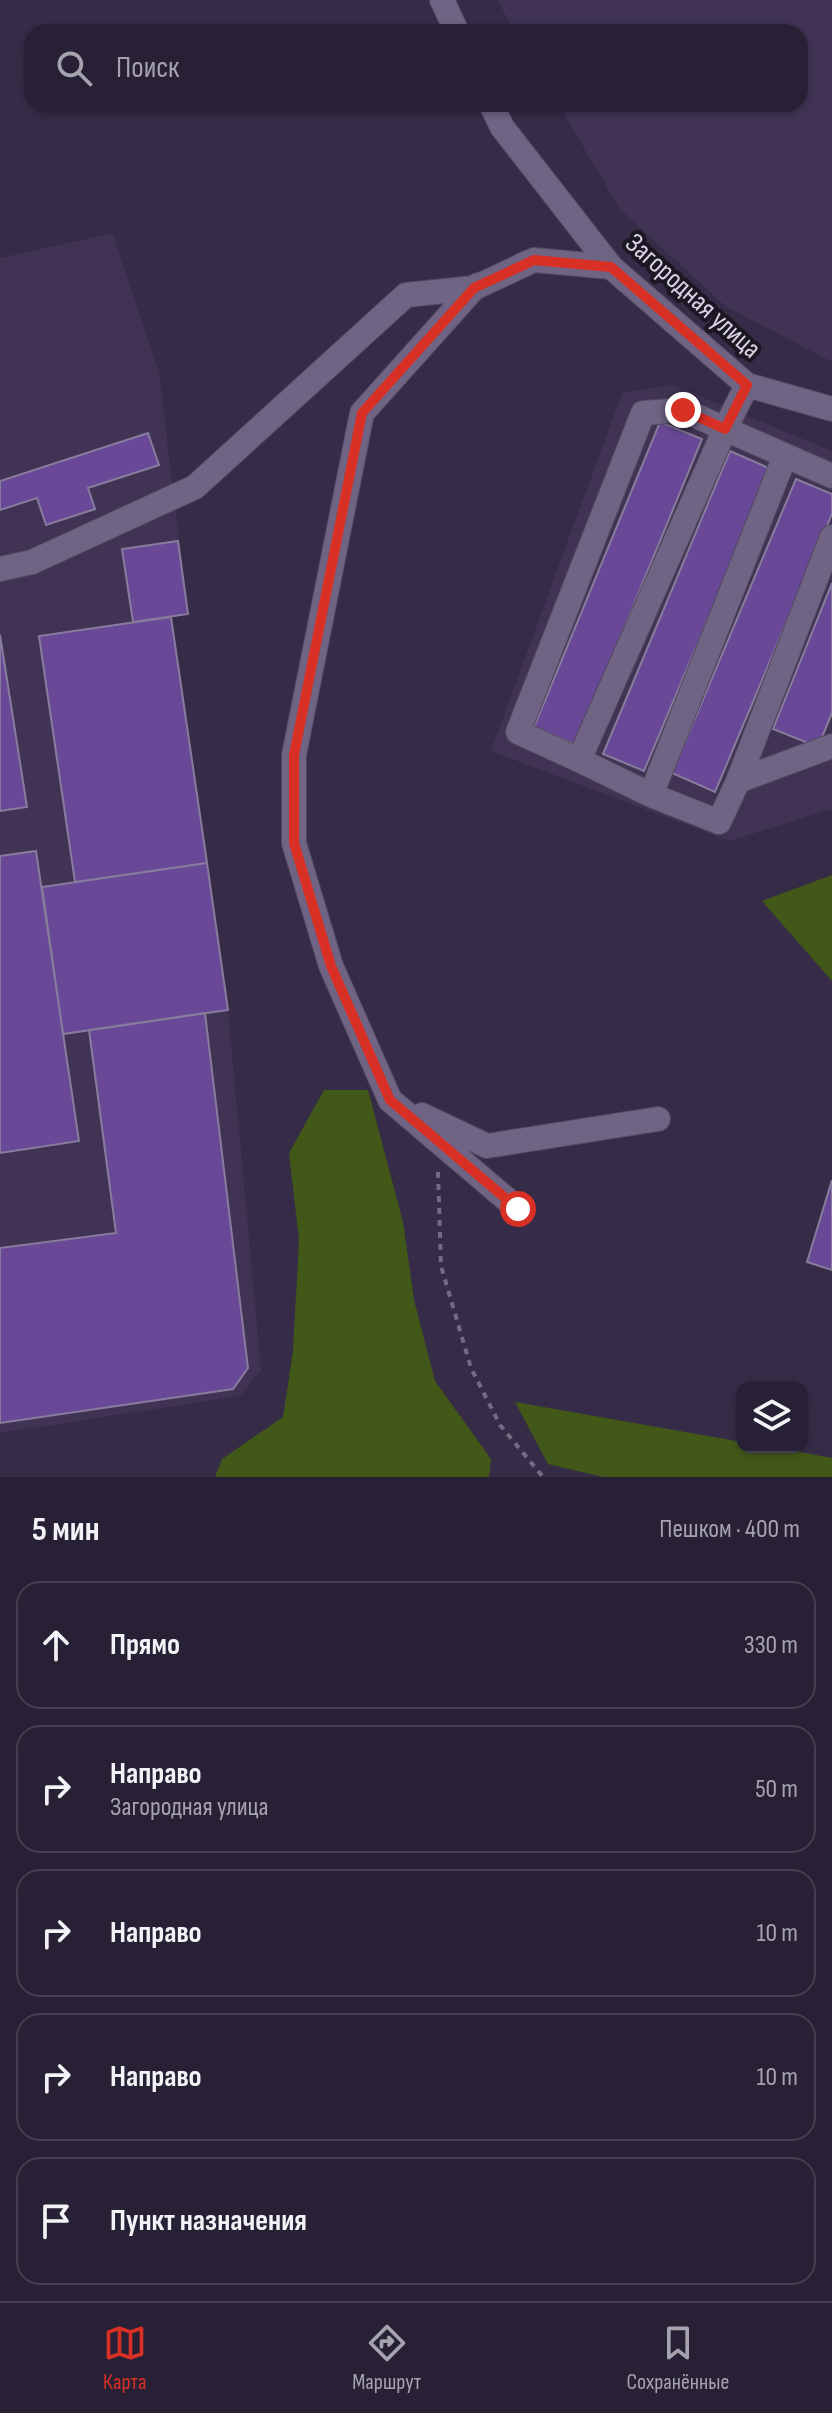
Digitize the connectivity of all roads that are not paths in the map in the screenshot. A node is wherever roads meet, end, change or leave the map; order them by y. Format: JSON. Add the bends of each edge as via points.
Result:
{"nodes":[{"id":1,"x":442,"y":0,"type":"edge"},
{"id":2,"x":453,"y":24,"type":"edge"},
{"id":3,"x":495,"y":112,"type":"edge"},
{"id":4,"x":611,"y":267,"type":"junction"},
{"id":5,"x":474,"y":288,"type":"junction"},
{"id":6,"x":747,"y":385,"type":"junction"},
{"id":7,"x":832,"y":409,"type":"edge"},
{"id":8,"x":725,"y":429,"type":"junction"},
{"id":9,"x":785,"y":456,"type":"junction"},
{"id":10,"x":832,"y":476,"type":"edge"},
{"id":11,"x":832,"y":537,"type":"edge"},
{"id":12,"x":0,"y":569,"type":"edge"},
{"id":13,"x":832,"y":746,"type":"edge"},
{"id":14,"x":579,"y":760,"type":"junction"},
{"id":15,"x":738,"y":781,"type":"junction"},
{"id":16,"x":651,"y":795,"type":"junction"},
{"id":17,"x":390,"y":1100,"type":"junction"},
{"id":18,"x":658,"y":1119,"type":"dead end"},
{"id":19,"x":518,"y":1209,"type":"dead end"}],
"edges":[{"from":1,"to":2,"type":"lane"},
{"from":3,"to":4,"type":"lane","name":"Загородная улица"},
{"from":4,"to":5,"type":"lane","via":[[534,260]]},
{"from":4,"to":6,"type":"lane","name":"Загородная улица"},
{"from":5,"to":12,"type":"lane","via":[[406,295],[195,487],[32,562]]},
{"from":5,"to":17,"type":"lane","via":[[362,413],[294,755],[294,843],[331,966]]},
{"from":6,"to":7,"type":"lane","name":"Загородная улица"},
{"from":6,"to":8,"type":"lane"},
{"from":8,"to":9,"type":"lane"},
{"from":8,"to":14,"type":"lane"},
{"from":8,"to":14,"type":"lane","via":[[683,410],[643,413],[518,732]]},
{"from":9,"to":10,"type":"lane"},
{"from":9,"to":16,"type":"lane"},
{"from":11,"to":15,"type":"lane"},
{"from":13,"to":15,"type":"lane"},
{"from":14,"to":16,"type":"lane"},
{"from":15,"to":16,"type":"lane","via":[[719,822]]},
{"from":17,"to":18,"type":"lane","via":[[487,1146]]},
{"from":17,"to":19,"type":"lane"}]}
